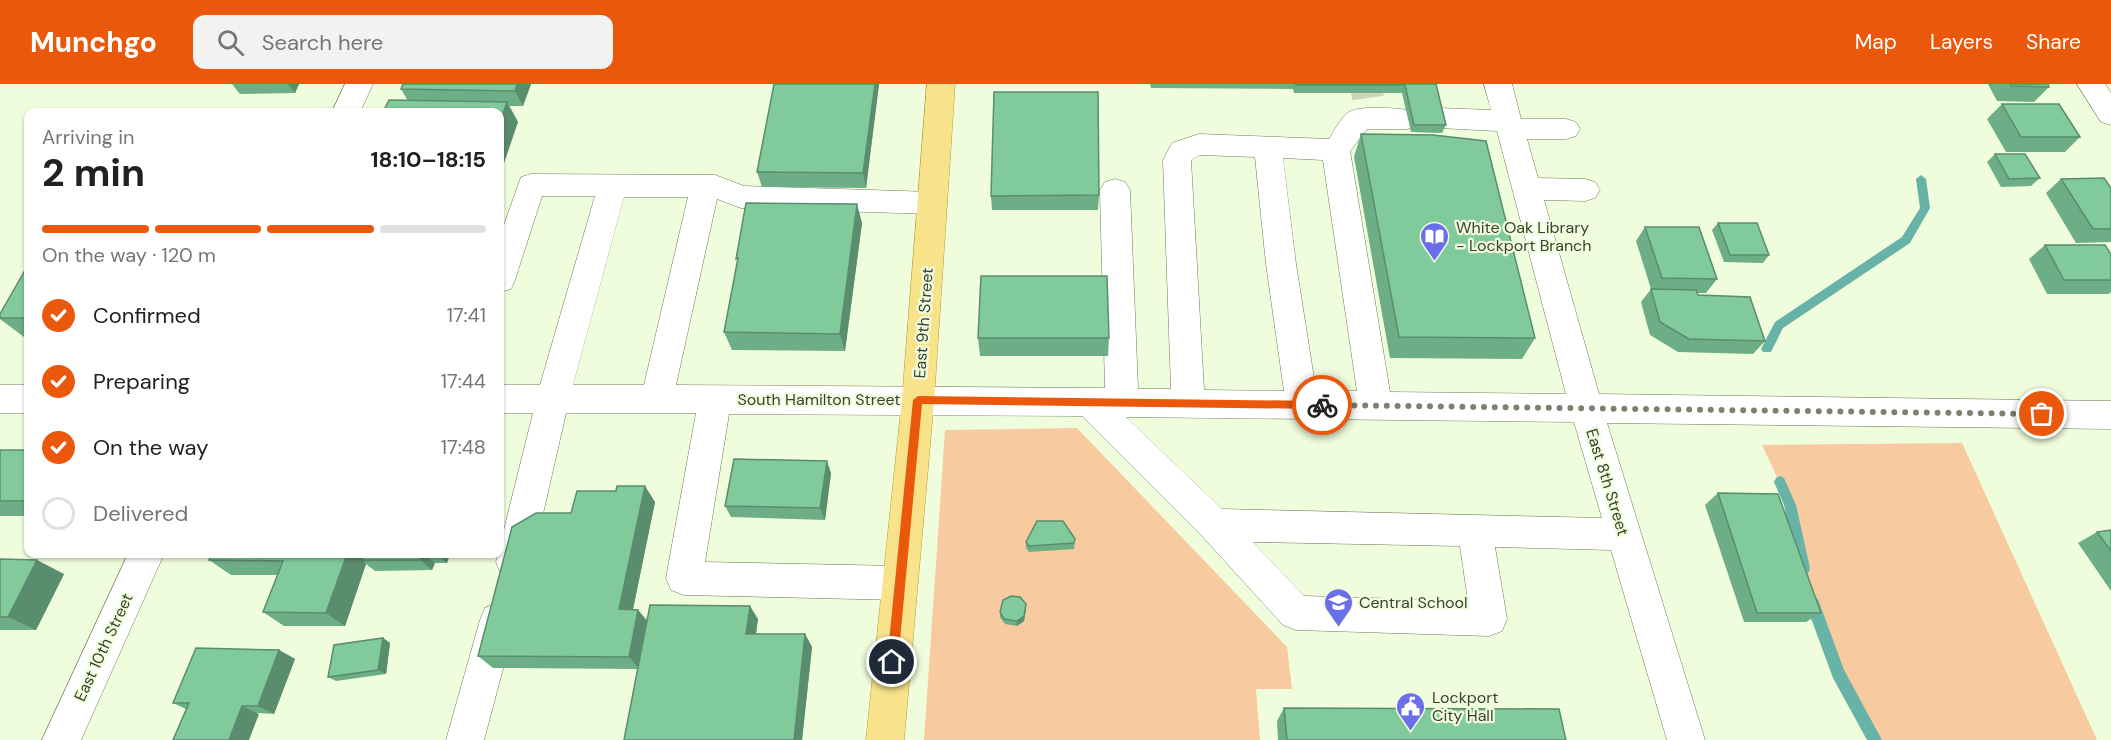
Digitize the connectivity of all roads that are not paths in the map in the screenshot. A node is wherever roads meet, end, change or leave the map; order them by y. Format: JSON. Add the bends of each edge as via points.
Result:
{"nodes":[{"id":1,"x":359,"y":84,"type":"edge"},
{"id":2,"x":940,"y":84,"type":"edge"},
{"id":3,"x":1498,"y":84,"type":"edge"},
{"id":4,"x":2091,"y":84,"type":"edge"},
{"id":5,"x":348,"y":108,"type":"edge"},
{"id":6,"x":2111,"y":116,"type":"edge"},
{"id":7,"x":1407,"y":118,"type":"dead end"},
{"id":8,"x":1439,"y":118,"type":"edge"},
{"id":9,"x":1509,"y":125,"type":"junction"},
{"id":10,"x":1566,"y":129,"type":"dead end"},
{"id":11,"x":1268,"y":148,"type":"junction"},
{"id":12,"x":1336,"y":150,"type":"junction"},
{"id":13,"x":613,"y":186,"type":"junction"},
{"id":14,"x":705,"y":186,"type":"junction"},
{"id":15,"x":1526,"y":189,"type":"junction"},
{"id":16,"x":1115,"y":190,"type":"dead end"},
{"id":17,"x":1585,"y":190,"type":"dead end"},
{"id":18,"x":932,"y":202,"type":"junction"},
{"id":19,"x":504,"y":268,"type":"edge"},
{"id":20,"x":553,"y":398,"type":"junction"},
{"id":21,"x":0,"y":399,"type":"edge"},
{"id":22,"x":24,"y":399,"type":"edge"},
{"id":23,"x":504,"y":399,"type":"edge"},
{"id":24,"x":657,"y":399,"type":"junction"},
{"id":25,"x":715,"y":399,"type":"junction"},
{"id":26,"x":918,"y":400,"type":"junction"},
{"id":27,"x":1105,"y":402,"type":"junction"},
{"id":28,"x":1188,"y":403,"type":"junction"},
{"id":29,"x":1302,"y":405,"type":"junction"},
{"id":30,"x":1376,"y":406,"type":"junction"},
{"id":31,"x":1586,"y":408,"type":"junction"},
{"id":32,"x":2111,"y":415,"type":"edge"},
{"id":33,"x":1214,"y":525,"type":"junction"},
{"id":34,"x":1475,"y":530,"type":"junction"},
{"id":35,"x":1624,"y":534,"type":"junction"},
{"id":36,"x":144,"y":558,"type":"edge"},
{"id":37,"x":900,"y":583,"type":"junction"},
{"id":38,"x":61,"y":740,"type":"edge"},
{"id":39,"x":465,"y":740,"type":"edge"},
{"id":40,"x":885,"y":740,"type":"edge"},
{"id":41,"x":1686,"y":740,"type":"edge"}],
"edges":[{"from":1,"to":5,"type":"street"},
{"from":2,"to":18,"type":"main road","name":"East 9th Street"},
{"from":3,"to":9,"type":"street","name":"East 8th Street"},
{"from":4,"to":6,"type":"street"},
{"from":7,"to":12,"type":"street","via":[[1371,108]]},
{"from":8,"to":9,"type":"street"},
{"from":9,"to":10,"type":"street"},
{"from":9,"to":15,"type":"street","name":"East 8th Street"},
{"from":11,"to":12,"type":"street"},
{"from":11,"to":28,"type":"street","via":[[1199,144],[1182,150],[1177,160]]},
{"from":11,"to":29,"type":"street"},
{"from":12,"to":30,"type":"street"},
{"from":13,"to":14,"type":"street"},
{"from":13,"to":19,"type":"street","via":[[531,185]]},
{"from":13,"to":20,"type":"street"},
{"from":14,"to":18,"type":"street","via":[[741,197]]},
{"from":14,"to":24,"type":"street"},
{"from":15,"to":17,"type":"street"},
{"from":15,"to":31,"type":"street","name":"East 8th Street"},
{"from":16,"to":27,"type":"street"},
{"from":18,"to":26,"type":"main road","name":"East 9th Street"},
{"from":20,"to":23,"type":"street","name":"South Hamilton Street"},
{"from":20,"to":24,"type":"street","name":"South Hamilton Street"},
{"from":20,"to":39,"type":"street","via":[[523,527]]},
{"from":21,"to":22,"type":"street"},
{"from":24,"to":25,"type":"street","name":"South Hamilton Street"},
{"from":25,"to":26,"type":"street","name":"South Hamilton Street"},
{"from":25,"to":37,"type":"street","via":[[684,578]]},
{"from":26,"to":27,"type":"street","name":"South Hamilton Street"},
{"from":26,"to":37,"type":"main road","name":"East 9th Street"},
{"from":27,"to":28,"type":"street","name":"South Hamilton Street"},
{"from":27,"to":33,"type":"street"},
{"from":28,"to":29,"type":"street","name":"South Hamilton Street"},
{"from":29,"to":30,"type":"street","name":"South Hamilton Street"},
{"from":30,"to":31,"type":"street","name":"South Hamilton Street"},
{"from":31,"to":32,"type":"street","name":"South Hamilton Street"},
{"from":31,"to":35,"type":"street","name":"East 8th Street"},
{"from":33,"to":34,"type":"street"},
{"from":33,"to":34,"type":"street","via":[[1296,613],[1489,619]]},
{"from":34,"to":35,"type":"street"},
{"from":35,"to":41,"type":"street","name":"East 8th Street"},
{"from":36,"to":38,"type":"street","name":"East 10th Street"},
{"from":37,"to":40,"type":"main road","name":"East 9th Street"}]}
